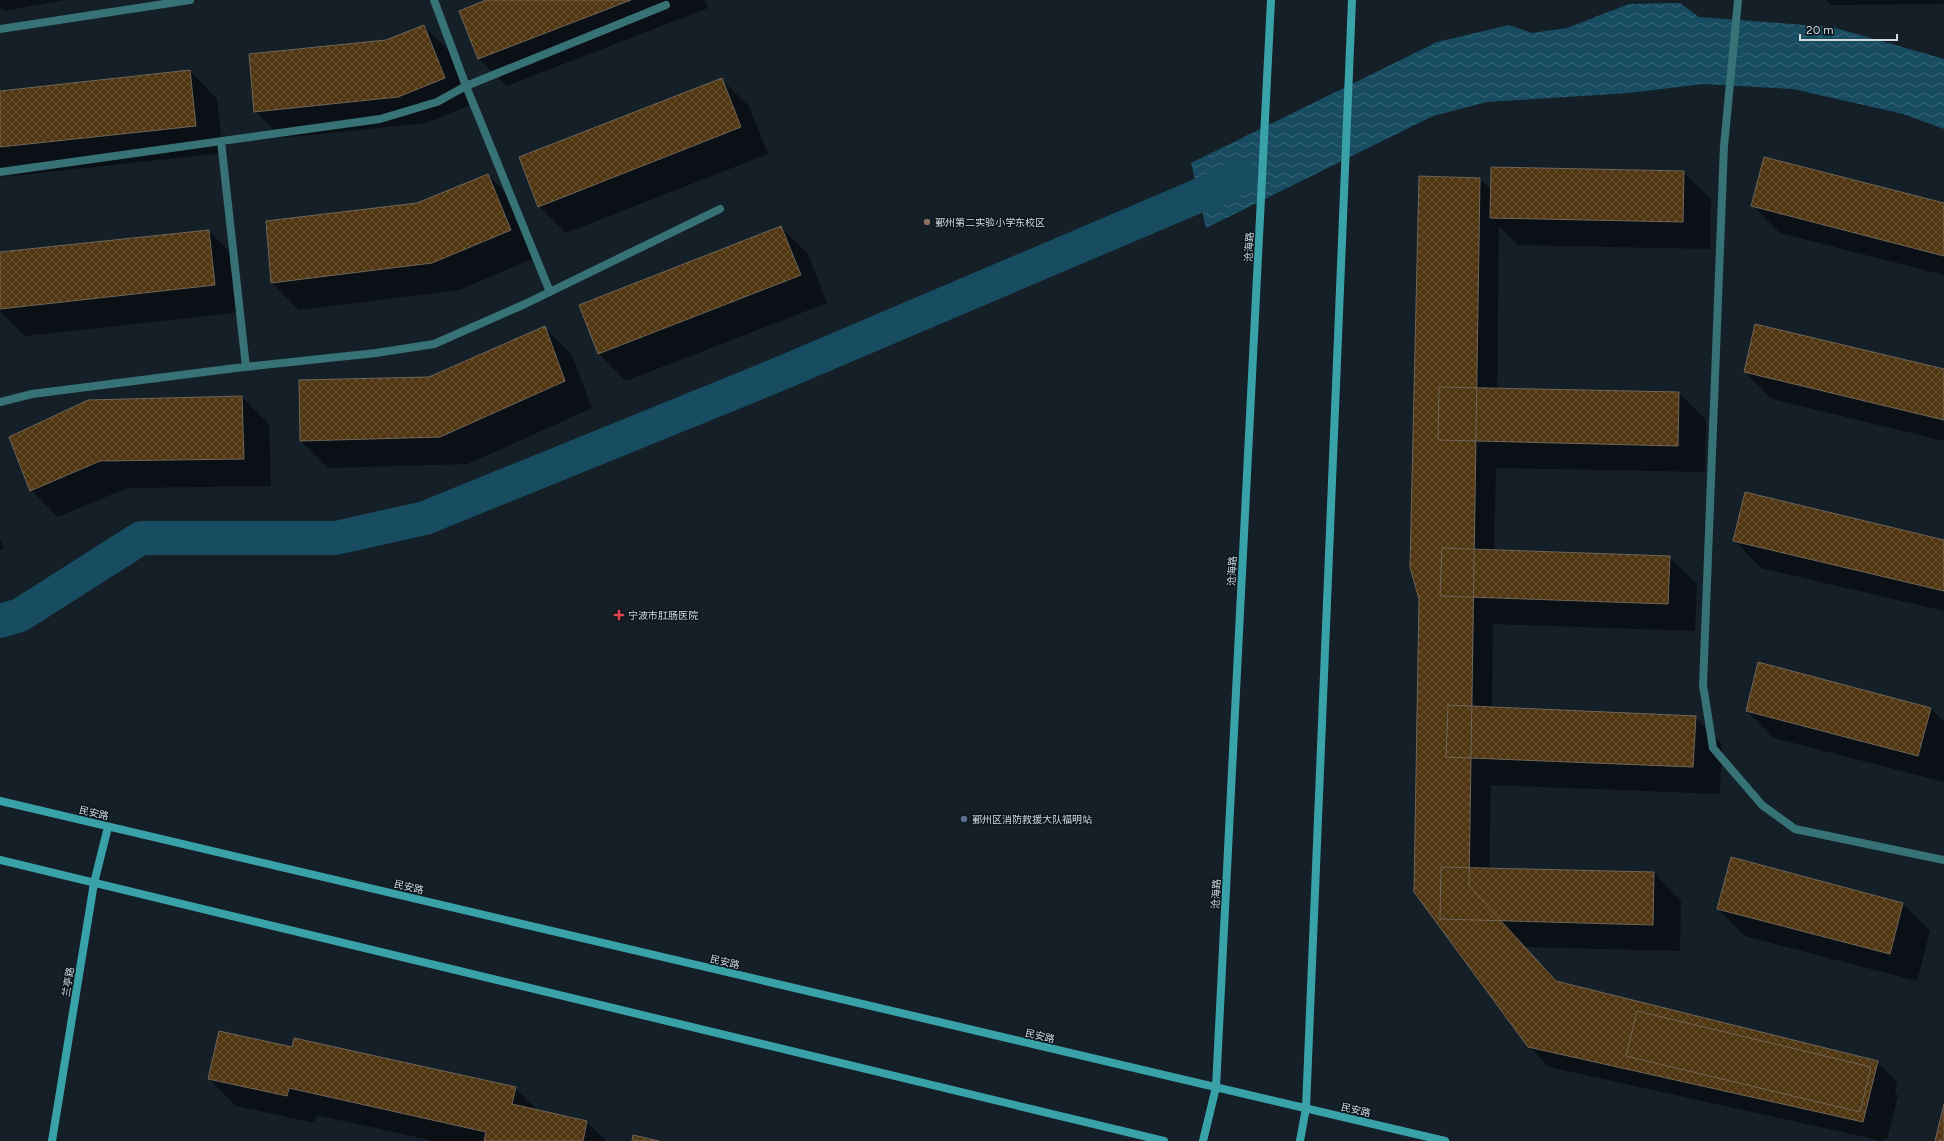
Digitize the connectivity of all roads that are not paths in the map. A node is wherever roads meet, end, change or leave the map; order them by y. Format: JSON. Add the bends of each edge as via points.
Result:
{"nodes":[{"id":1,"x":190,"y":0,"type":"edge"},
{"id":2,"x":434,"y":0,"type":"edge"},
{"id":3,"x":1271,"y":0,"type":"edge"},
{"id":4,"x":1352,"y":0,"type":"edge"},
{"id":5,"x":1738,"y":0,"type":"edge"},
{"id":6,"x":666,"y":5,"type":"dead end"},
{"id":7,"x":0,"y":29,"type":"edge"},
{"id":8,"x":466,"y":86,"type":"junction"},
{"id":9,"x":221,"y":141,"type":"junction"},
{"id":10,"x":0,"y":172,"type":"edge"},
{"id":11,"x":720,"y":209,"type":"dead end"},
{"id":12,"x":550,"y":292,"type":"junction"},
{"id":13,"x":246,"y":367,"type":"junction"},
{"id":14,"x":0,"y":402,"type":"edge"},
{"id":15,"x":0,"y":801,"type":"edge"},
{"id":16,"x":108,"y":827,"type":"junction"},
{"id":17,"x":0,"y":860,"type":"edge"},
{"id":18,"x":1944,"y":860,"type":"edge"},
{"id":19,"x":94,"y":883,"type":"junction"},
{"id":20,"x":1216,"y":1087,"type":"junction"},
{"id":21,"x":1306,"y":1108,"type":"junction"},
{"id":22,"x":52,"y":1141,"type":"edge"},
{"id":23,"x":1164,"y":1141,"type":"edge"},
{"id":24,"x":1203,"y":1141,"type":"edge"},
{"id":25,"x":1300,"y":1141,"type":"edge"},
{"id":26,"x":1445,"y":1141,"type":"edge"}],
"edges":[{"from":1,"to":7,"type":"street"},
{"from":2,"to":8,"type":"street"},
{"from":3,"to":20,"type":"main road","name":"沧海路"},
{"from":4,"to":21,"type":"main road"},
{"from":5,"to":18,"type":"street","via":[[1724,146],[1704,684],[1713,748],[1762,805],[1795,829]]},
{"from":6,"to":8,"type":"street"},
{"from":8,"to":9,"type":"street","via":[[437,102],[380,119]]},
{"from":8,"to":12,"type":"street"},
{"from":9,"to":10,"type":"street"},
{"from":9,"to":13,"type":"street"},
{"from":11,"to":12,"type":"street"},
{"from":12,"to":13,"type":"street","via":[[434,344]]},
{"from":13,"to":14,"type":"street","via":[[32,394]]},
{"from":15,"to":16,"type":"main road","name":"民安路"},
{"from":16,"to":19,"type":"main road","name":"兰亭路"},
{"from":16,"to":20,"type":"main road","name":"民安路"},
{"from":17,"to":19,"type":"main road"},
{"from":19,"to":22,"type":"main road","name":"兰亭路"},
{"from":19,"to":23,"type":"main road"},
{"from":20,"to":21,"type":"main road","name":"民安路"},
{"from":20,"to":24,"type":"main road","name":"沧海路"},
{"from":21,"to":25,"type":"main road"},
{"from":21,"to":26,"type":"main road","name":"民安路"}]}
